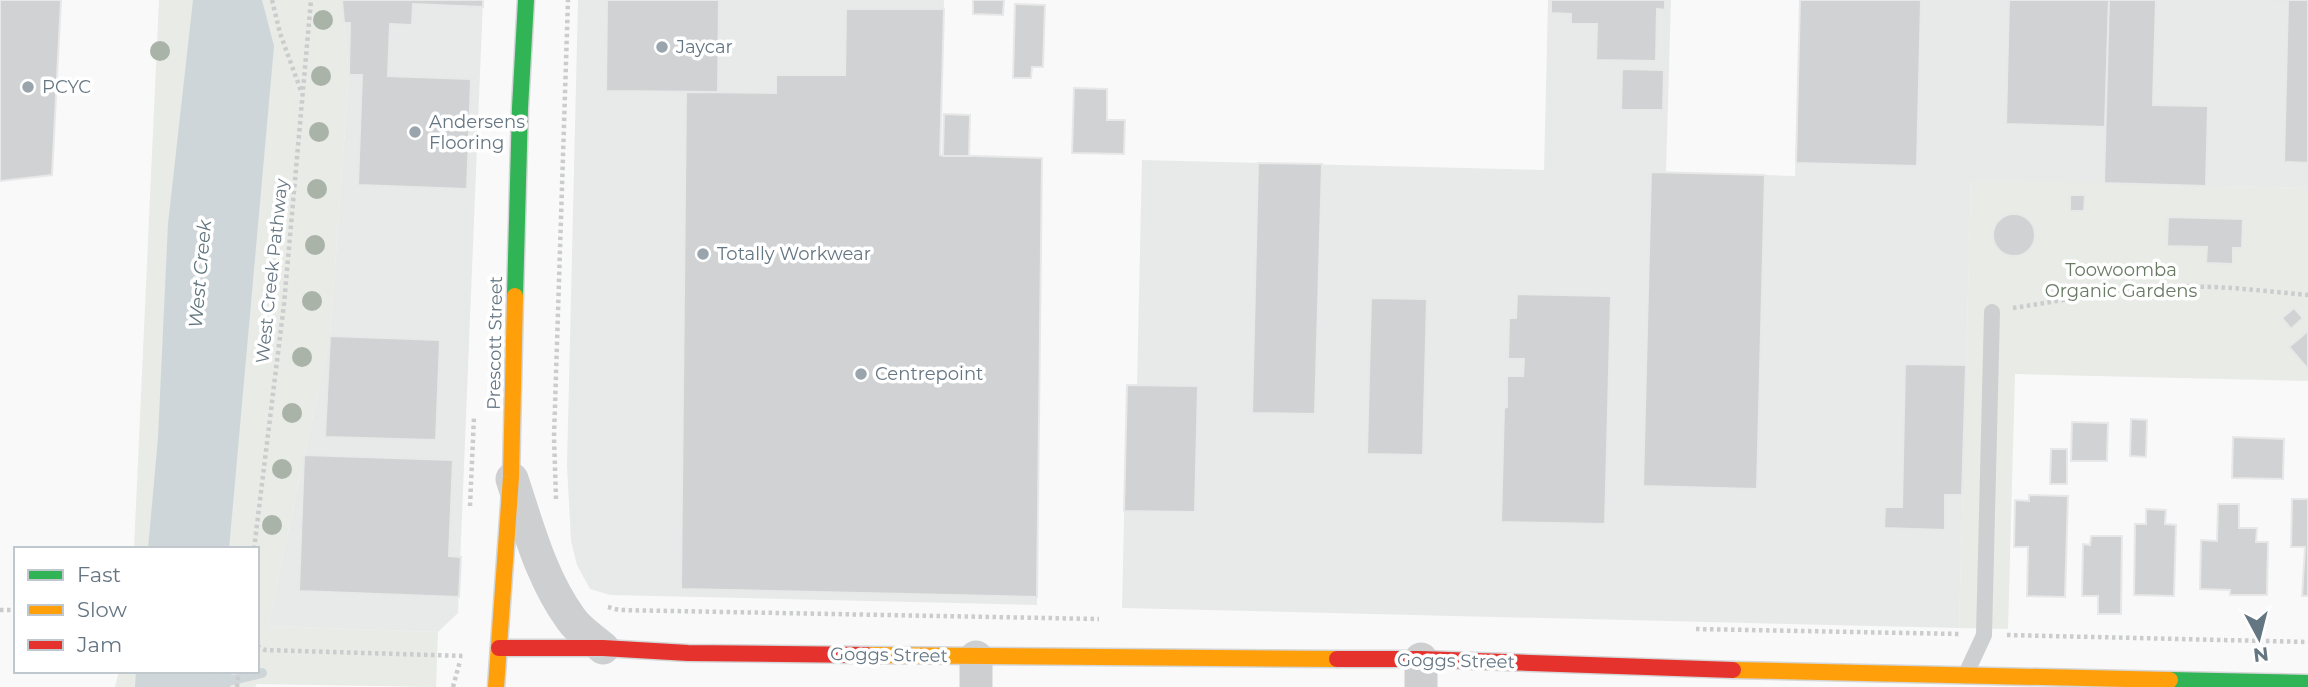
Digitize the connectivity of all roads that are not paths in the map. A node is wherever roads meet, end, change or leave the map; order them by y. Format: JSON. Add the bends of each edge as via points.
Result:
{"nodes":[{"id":1,"x":526,"y":0,"type":"edge"},
{"id":2,"x":1992,"y":312,"type":"road end"},
{"id":3,"x":511,"y":477,"type":"junction"},
{"id":4,"x":603,"y":648,"type":"junction"},
{"id":5,"x":499,"y":649,"type":"junction"},
{"id":6,"x":976,"y":672,"type":"edge"},
{"id":7,"x":1421,"y":673,"type":"edge"},
{"id":8,"x":1965,"y":676,"type":"junction"},
{"id":9,"x":1866,"y":680,"type":"edge"},
{"id":10,"x":2308,"y":683,"type":"edge"},
{"id":11,"x":496,"y":687,"type":"edge"}],
"edges":[{"from":1,"to":3,"type":"street","name":"Prescott Street"},
{"from":2,"to":8,"type":"lane","via":[[1984,635]]},
{"from":3,"to":4,"type":"street","via":[[554,591],[572,622]]},
{"from":3,"to":5,"type":"street","name":"Prescott Street"},
{"from":4,"to":5,"type":"street","name":"Goggs Street"},
{"from":4,"to":6,"type":"street","name":"Goggs Street"},
{"from":5,"to":11,"type":"street","name":"Prescott Street"},
{"from":6,"to":7,"type":"street","name":"Goggs Street"},
{"from":7,"to":9,"type":"street","name":"Goggs Street"},
{"from":8,"to":9,"type":"street","name":"Goggs Street"},
{"from":8,"to":10,"type":"street","name":"Goggs Street"}]}
